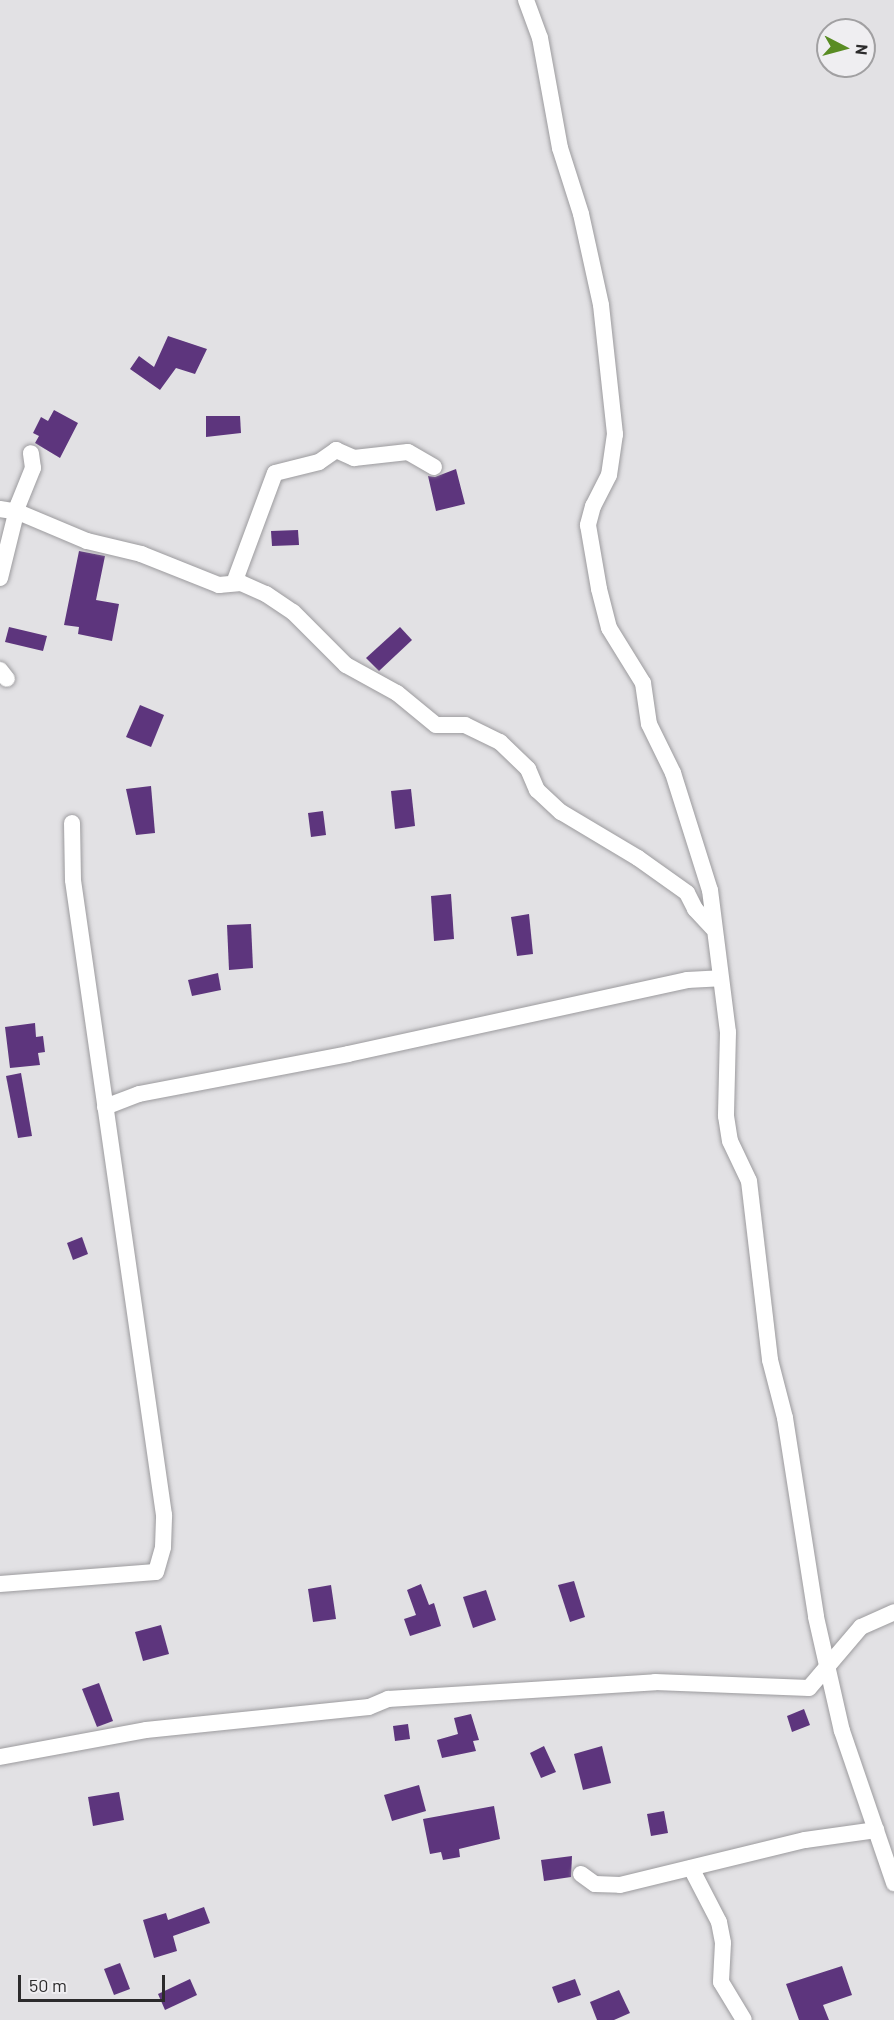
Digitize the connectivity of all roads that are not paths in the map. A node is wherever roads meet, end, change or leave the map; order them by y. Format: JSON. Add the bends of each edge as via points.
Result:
{"nodes":[{"id":1,"x":526,"y":0,"type":"edge"},
{"id":2,"x":31,"y":453,"type":"dead end"},
{"id":3,"x":434,"y":467,"type":"dead end"},
{"id":4,"x":0,"y":508,"type":"edge"},
{"id":5,"x":18,"y":512,"type":"junction"},
{"id":6,"x":0,"y":578,"type":"edge"},
{"id":7,"x":234,"y":583,"type":"junction"},
{"id":8,"x":72,"y":823,"type":"dead end"},
{"id":9,"x":713,"y":928,"type":"junction"},
{"id":10,"x":720,"y":978,"type":"junction"},
{"id":11,"x":105,"y":1107,"type":"junction"},
{"id":12,"x":0,"y":1584,"type":"edge"},
{"id":13,"x":894,"y":1612,"type":"edge"},
{"id":14,"x":827,"y":1666,"type":"junction"},
{"id":15,"x":0,"y":1757,"type":"edge"},
{"id":16,"x":876,"y":1830,"type":"junction"},
{"id":17,"x":891,"y":1861,"type":"edge"},
{"id":18,"x":692,"y":1868,"type":"junction"},
{"id":19,"x":581,"y":1874,"type":"dead end"},
{"id":20,"x":894,"y":1883,"type":"edge"},
{"id":21,"x":744,"y":2020,"type":"edge"}],
"edges":[{"from":1,"to":9,"type":"street","via":[[540,38],[560,148],[581,214],[602,305],[615,434],[609,475],[588,525],[599,589],[609,628],[643,683],[649,724],[664,749],[704,864]]},
{"from":2,"to":5,"type":"street","via":[[33,468]]},
{"from":3,"to":7,"type":"street","via":[[408,452],[354,458],[336,450],[311,465],[275,473]]},
{"from":4,"to":5,"type":"street"},
{"from":5,"to":6,"type":"street"},
{"from":5,"to":7,"type":"street","via":[[87,542],[141,554],[219,585]]},
{"from":7,"to":9,"type":"street","via":[[241,582],[279,602],[346,664],[397,693],[436,725],[465,725],[500,742],[528,769],[537,790],[561,812],[673,882],[687,893],[695,909]]},
{"from":8,"to":11,"type":"street","via":[[73,880]]},
{"from":9,"to":10,"type":"street"},
{"from":10,"to":11,"type":"street","via":[[687,980],[372,1045],[348,1054],[139,1094]]},
{"from":10,"to":14,"type":"street","via":[[728,1032],[726,1116],[730,1141],[749,1181],[770,1360],[785,1418]]},
{"from":11,"to":12,"type":"street","via":[[164,1515],[163,1548],[156,1572]]},
{"from":13,"to":14,"type":"street","via":[[861,1628]]},
{"from":14,"to":15,"type":"street","via":[[808,1688],[655,1682],[388,1698],[369,1707],[147,1730]]},
{"from":14,"to":16,"type":"street","via":[[842,1731]]},
{"from":16,"to":17,"type":"street"},
{"from":16,"to":18,"type":"street","via":[[827,1836]]},
{"from":17,"to":20,"type":"street"},
{"from":18,"to":19,"type":"street","via":[[620,1885],[595,1884]]},
{"from":18,"to":21,"type":"street","via":[[719,1922],[723,1943],[721,1982]]}]}
